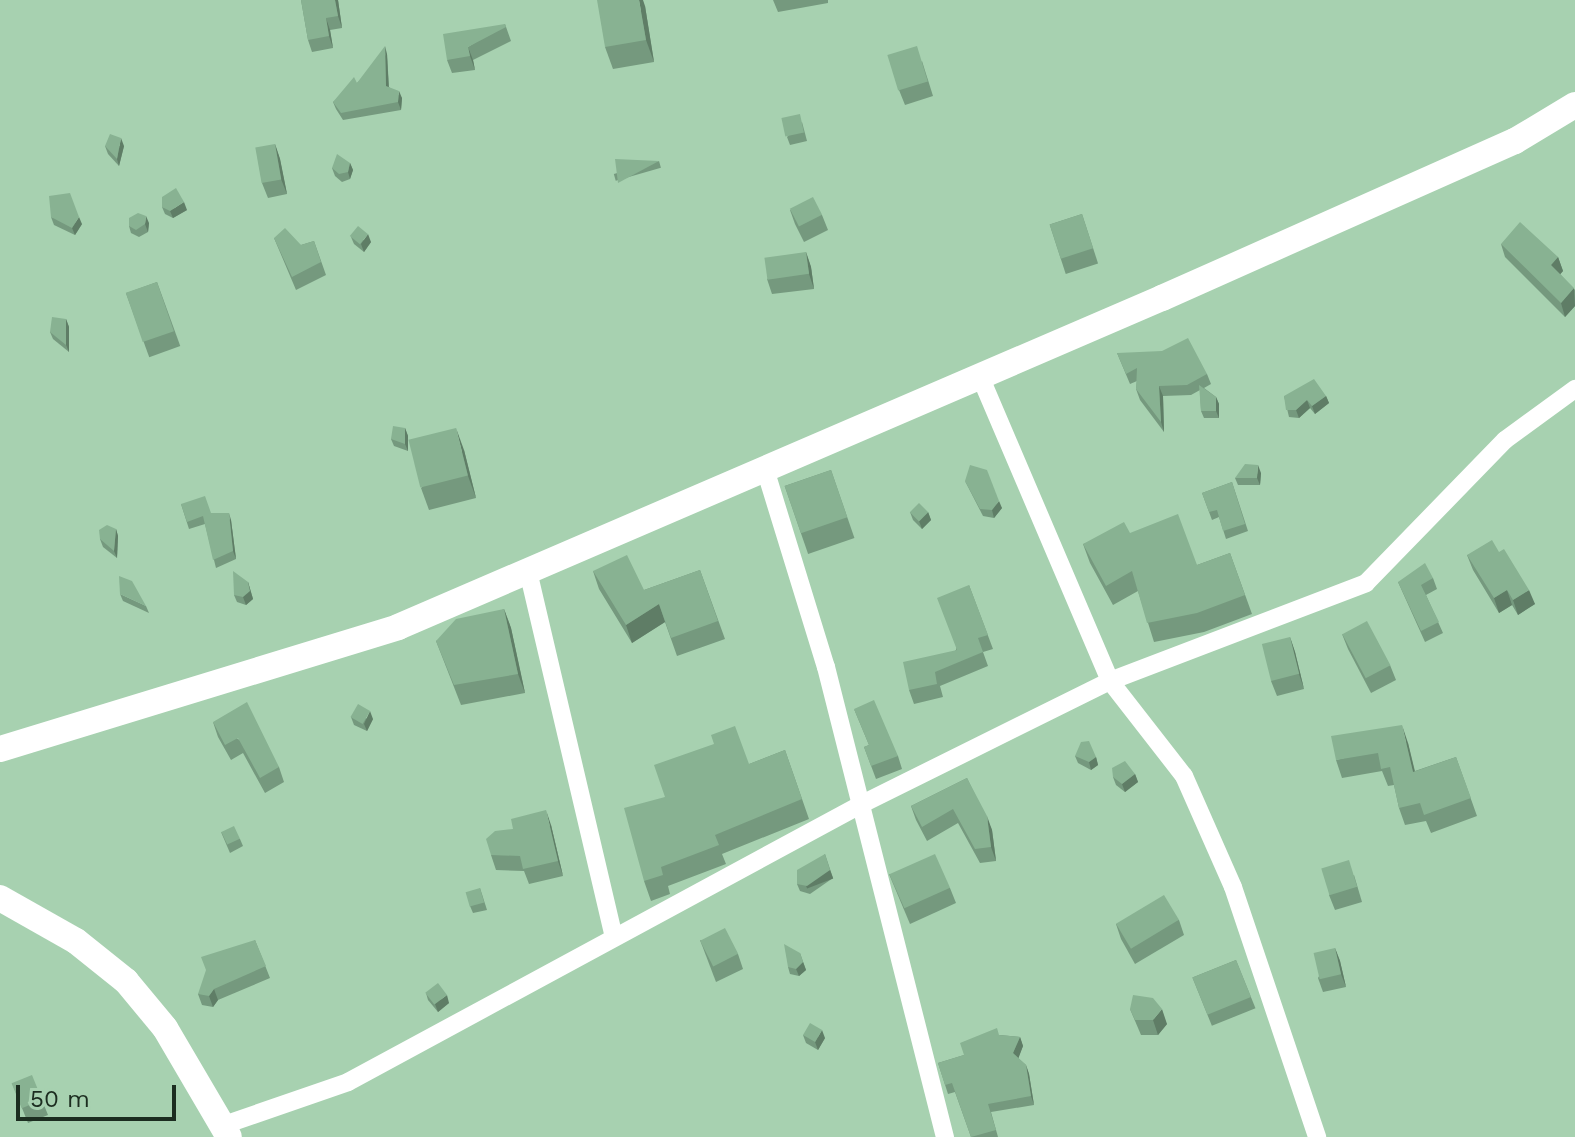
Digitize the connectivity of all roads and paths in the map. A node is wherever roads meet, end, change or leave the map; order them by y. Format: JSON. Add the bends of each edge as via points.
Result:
{"nodes":[{"id":1,"x":1575,"y":105,"type":"edge"},
{"id":2,"x":980,"y":376,"type":"junction"},
{"id":3,"x":1575,"y":389,"type":"edge"},
{"id":4,"x":765,"y":469,"type":"junction"},
{"id":5,"x":528,"y":571,"type":"junction"},
{"id":6,"x":1110,"y":681,"type":"junction"},
{"id":7,"x":0,"y":749,"type":"edge"},
{"id":8,"x":860,"y":805,"type":"junction"},
{"id":9,"x":0,"y":898,"type":"edge"},
{"id":10,"x":614,"y":937,"type":"junction"},
{"id":11,"x":226,"y":1131,"type":"edge"},
{"id":12,"x":945,"y":1137,"type":"edge"},
{"id":13,"x":1317,"y":1137,"type":"edge"}],
"edges":[{"from":1,"to":2,"type":"street","via":[[1515,141]]},
{"from":2,"to":4,"type":"street"},
{"from":2,"to":6,"type":"street"},
{"from":3,"to":6,"type":"street","via":[[1505,440],[1366,583]]},
{"from":4,"to":5,"type":"street"},
{"from":4,"to":8,"type":"street","via":[[826,667]]},
{"from":5,"to":7,"type":"street","via":[[398,627]]},
{"from":5,"to":10,"type":"street"},
{"from":6,"to":8,"type":"street"},
{"from":6,"to":13,"type":"street","via":[[1184,776],[1233,887]]},
{"from":8,"to":10,"type":"street"},
{"from":8,"to":12,"type":"street"},
{"from":9,"to":11,"type":"street","via":[[76,941],[126,981],[165,1028]]},
{"from":10,"to":11,"type":"street","via":[[348,1082]]}]}
